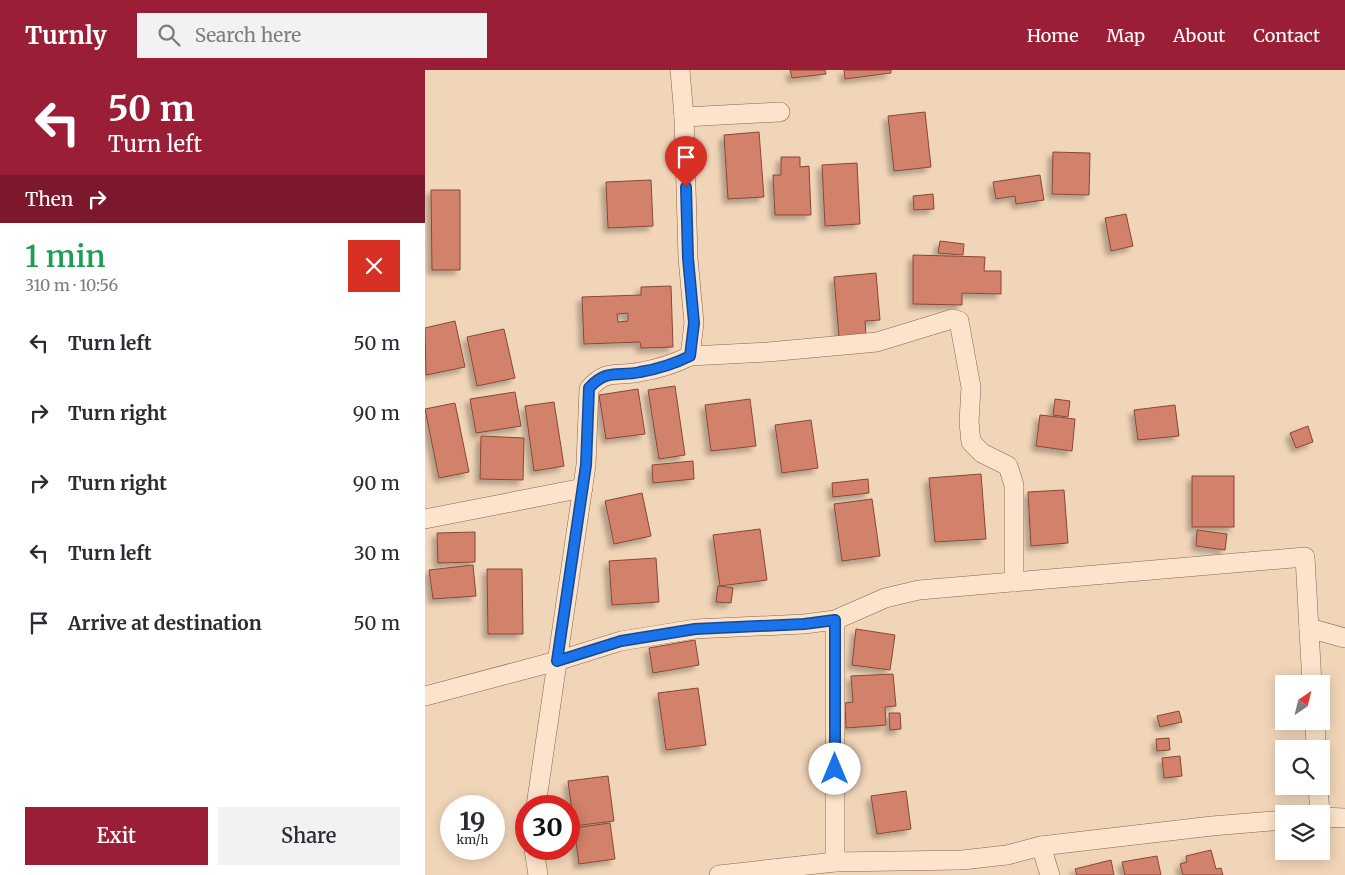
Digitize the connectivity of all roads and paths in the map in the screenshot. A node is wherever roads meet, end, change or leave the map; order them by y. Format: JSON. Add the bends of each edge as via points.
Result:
{"nodes":[{"id":1,"x":680,"y":70,"type":"edge"},
{"id":2,"x":780,"y":112,"type":"dead end"},
{"id":3,"x":684,"y":117,"type":"junction"},
{"id":4,"x":690,"y":356,"type":"junction"},
{"id":5,"x":583,"y":488,"type":"junction"},
{"id":6,"x":425,"y":519,"type":"edge"},
{"id":7,"x":1014,"y":582,"type":"junction"},
{"id":8,"x":835,"y":620,"type":"junction"},
{"id":9,"x":1309,"y":628,"type":"junction"},
{"id":10,"x":1345,"y":638,"type":"edge"},
{"id":11,"x":557,"y":661,"type":"junction"},
{"id":12,"x":1312,"y":675,"type":"edge"},
{"id":13,"x":425,"y":696,"type":"edge"},
{"id":14,"x":538,"y":795,"type":"edge"},
{"id":15,"x":1330,"y":817,"type":"edge"},
{"id":16,"x":1345,"y":818,"type":"edge"},
{"id":17,"x":1275,"y":821,"type":"edge"},
{"id":18,"x":1041,"y":846,"type":"junction"},
{"id":19,"x":536,"y":860,"type":"edge"},
{"id":20,"x":835,"y":862,"type":"junction"},
{"id":21,"x":538,"y":875,"type":"edge"},
{"id":22,"x":719,"y":875,"type":"edge"},
{"id":23,"x":1050,"y":875,"type":"edge"}],
"edges":[{"from":1,"to":3,"type":"street"},
{"from":2,"to":3,"type":"street"},
{"from":3,"to":4,"type":"street","via":[[688,258],[694,323]]},
{"from":4,"to":5,"type":"street","via":[[674,364],[638,373],[609,374],[589,388]]},
{"from":4,"to":7,"type":"street","via":[[877,342],[952,319],[959,321],[971,387],[971,442],[982,453],[1008,466],[1014,485]]},
{"from":5,"to":6,"type":"street"},
{"from":5,"to":11,"type":"street"},
{"from":7,"to":8,"type":"street","via":[[919,590],[885,598]]},
{"from":7,"to":9,"type":"street","via":[[1305,557]]},
{"from":8,"to":11,"type":"street","via":[[695,629],[621,641]]},
{"from":8,"to":20,"type":"street"},
{"from":9,"to":10,"type":"street"},
{"from":9,"to":12,"type":"street"},
{"from":11,"to":13,"type":"street"},
{"from":11,"to":14,"type":"street"},
{"from":15,"to":16,"type":"street"},
{"from":17,"to":18,"type":"street"},
{"from":18,"to":20,"type":"street","via":[[1007,855],[962,860]]},
{"from":18,"to":23,"type":"street"},
{"from":19,"to":21,"type":"street"},
{"from":20,"to":22,"type":"street"}]}
